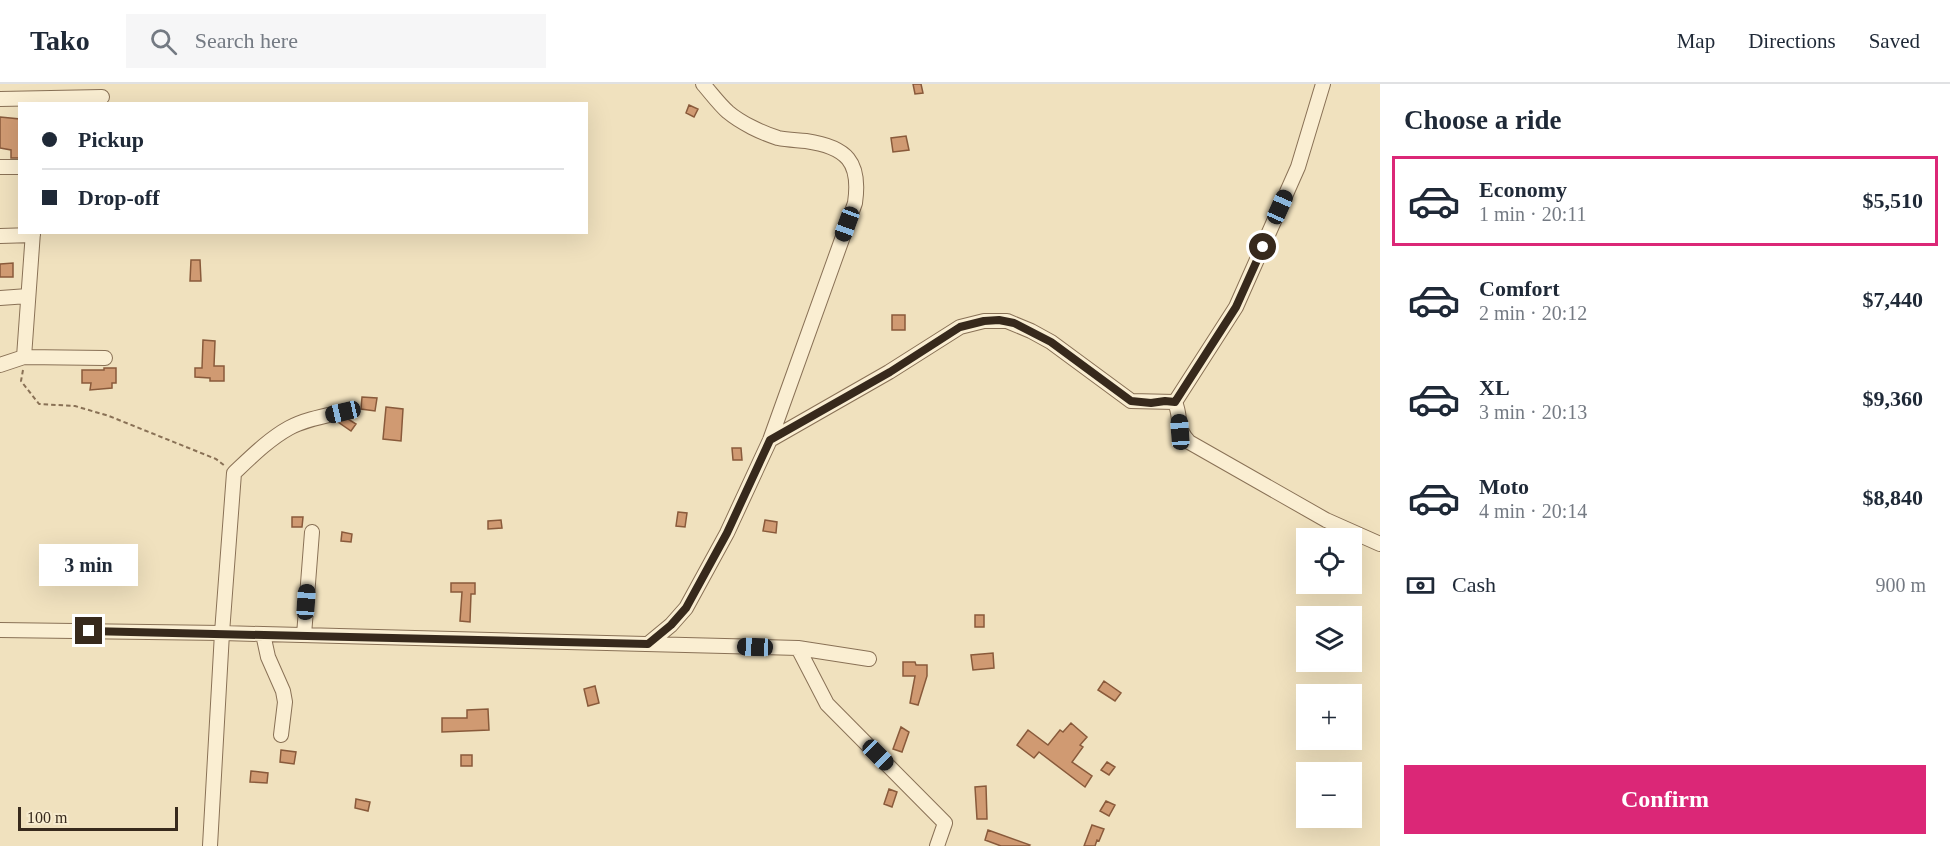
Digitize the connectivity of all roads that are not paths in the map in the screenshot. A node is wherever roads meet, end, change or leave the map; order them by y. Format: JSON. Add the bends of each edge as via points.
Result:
{"nodes":[{"id":1,"x":703,"y":84,"type":"edge"},
{"id":2,"x":1323,"y":84,"type":"edge"},
{"id":3,"x":102,"y":97,"type":"dead end"},
{"id":4,"x":0,"y":99,"type":"edge"},
{"id":5,"x":41,"y":101,"type":"edge"},
{"id":6,"x":0,"y":167,"type":"edge"},
{"id":7,"x":18,"y":167,"type":"edge"},
{"id":8,"x":33,"y":234,"type":"edge"},
{"id":9,"x":0,"y":236,"type":"edge"},
{"id":10,"x":28,"y":296,"type":"junction"},
{"id":11,"x":0,"y":298,"type":"edge"},
{"id":12,"x":24,"y":357,"type":"junction"},
{"id":13,"x":105,"y":358,"type":"dead end"},
{"id":14,"x":0,"y":365,"type":"edge"},
{"id":15,"x":1175,"y":402,"type":"junction"},
{"id":16,"x":343,"y":412,"type":"dead end"},
{"id":17,"x":770,"y":440,"type":"junction"},
{"id":18,"x":312,"y":532,"type":"dead end"},
{"id":19,"x":1380,"y":544,"type":"edge"},
{"id":20,"x":0,"y":630,"type":"edge"},
{"id":21,"x":222,"y":633,"type":"junction"},
{"id":22,"x":264,"y":634,"type":"junction"},
{"id":23,"x":304,"y":635,"type":"junction"},
{"id":24,"x":648,"y":644,"type":"junction"},
{"id":25,"x":798,"y":648,"type":"junction"},
{"id":26,"x":869,"y":659,"type":"dead end"},
{"id":27,"x":280,"y":735,"type":"dead end"},
{"id":28,"x":210,"y":846,"type":"edge"},
{"id":29,"x":937,"y":846,"type":"edge"}],
"edges":[{"from":1,"to":17,"type":"street","via":[[728,112],[755,128],[778,138],[837,149],[852,162],[858,184],[855,203]]},
{"from":2,"to":15,"type":"street","via":[[1298,167],[1236,307]]},
{"from":3,"to":5,"type":"street"},
{"from":4,"to":5,"type":"street"},
{"from":6,"to":7,"type":"street"},
{"from":8,"to":9,"type":"street"},
{"from":8,"to":10,"type":"street"},
{"from":10,"to":11,"type":"street"},
{"from":10,"to":12,"type":"street"},
{"from":12,"to":13,"type":"street"},
{"from":12,"to":14,"type":"street"},
{"from":15,"to":17,"type":"street","via":[[1131,401],[1031,331],[1007,321],[984,321],[960,327]]},
{"from":15,"to":19,"type":"street","via":[[1180,432],[1189,442],[1326,520]]},
{"from":16,"to":21,"type":"street","via":[[288,428],[234,473]]},
{"from":17,"to":24,"type":"street","via":[[727,533],[686,608]]},
{"from":18,"to":23,"type":"street"},
{"from":20,"to":21,"type":"street"},
{"from":21,"to":22,"type":"street"},
{"from":21,"to":28,"type":"street"},
{"from":22,"to":23,"type":"street"},
{"from":22,"to":27,"type":"street","via":[[285,702]]},
{"from":23,"to":24,"type":"street"},
{"from":24,"to":25,"type":"street"},
{"from":25,"to":26,"type":"street"},
{"from":25,"to":29,"type":"street","via":[[827,704],[945,823]]}]}
